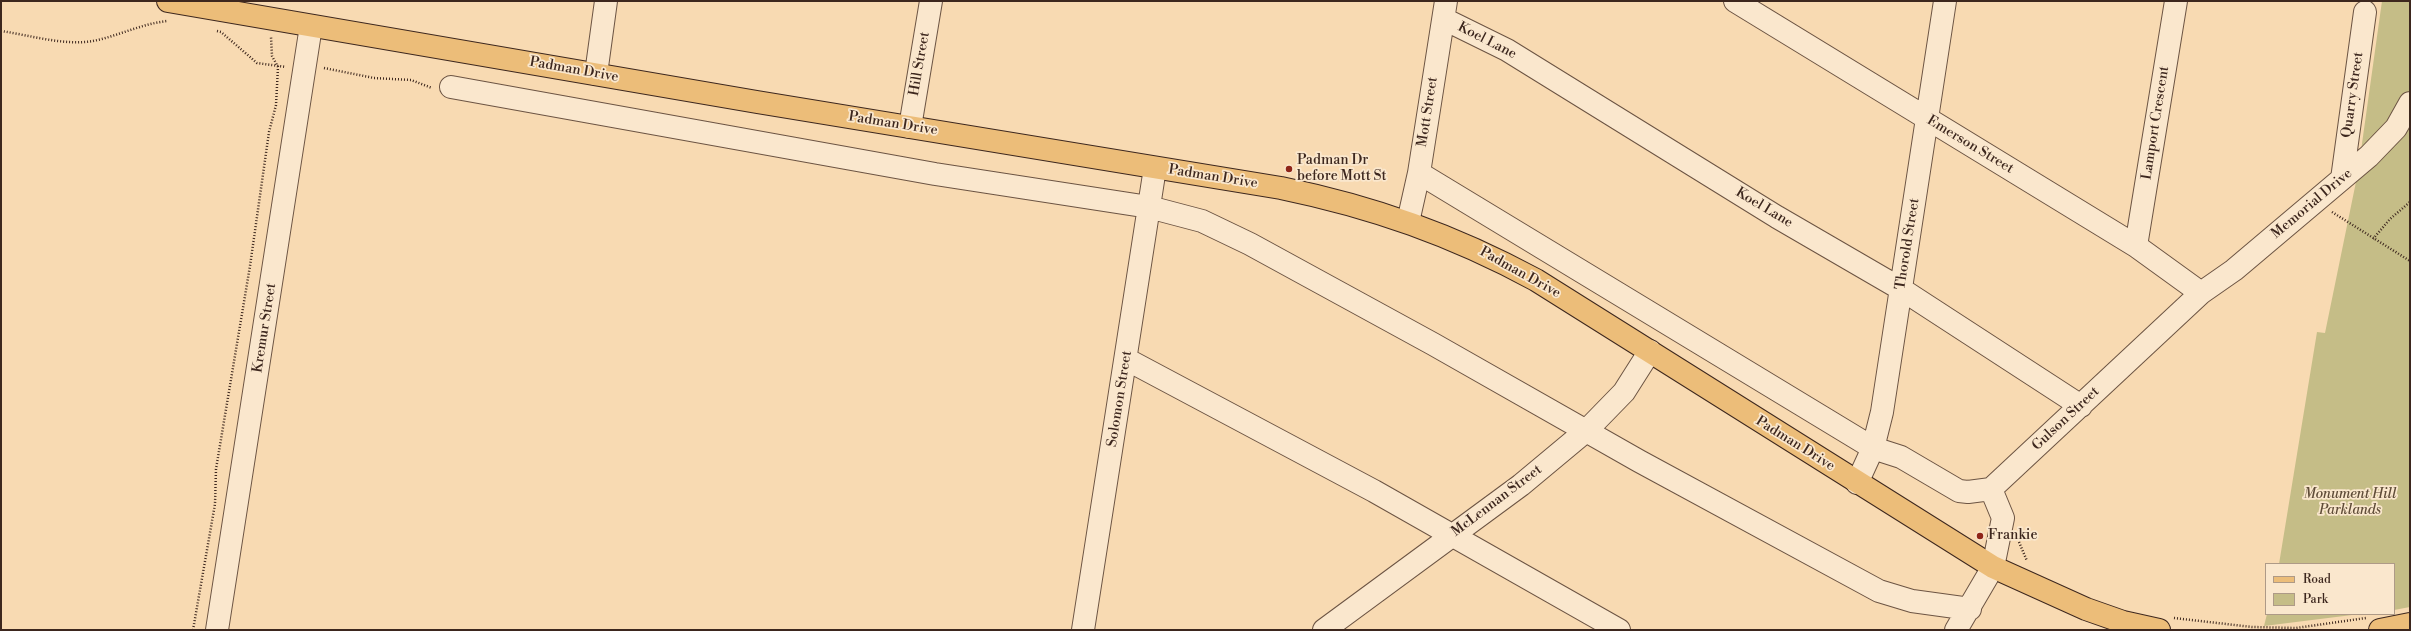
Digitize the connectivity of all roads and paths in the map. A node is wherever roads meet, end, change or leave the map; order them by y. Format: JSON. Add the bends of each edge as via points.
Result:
{"nodes":[{"id":1,"x":168,"y":1,"type":"edge"},
{"id":2,"x":606,"y":1,"type":"edge"},
{"id":3,"x":931,"y":1,"type":"edge"},
{"id":4,"x":1735,"y":1,"type":"edge"},
{"id":5,"x":1945,"y":1,"type":"edge"},
{"id":6,"x":2176,"y":1,"type":"edge"},
{"id":7,"x":1445,"y":10,"type":"edge"},
{"id":8,"x":2365,"y":12,"type":"dead end"},
{"id":9,"x":174,"y":22,"type":"dead end"},
{"id":10,"x":311,"y":26,"type":"junction"},
{"id":11,"x":1,"y":30,"type":"edge"},
{"id":12,"x":215,"y":30,"type":"dead end"},
{"id":13,"x":271,"y":36,"type":"dead end"},
{"id":14,"x":278,"y":66,"type":"junction"},
{"id":15,"x":321,"y":68,"type":"dead end"},
{"id":16,"x":596,"y":74,"type":"junction"},
{"id":17,"x":451,"y":87,"type":"joint"},
{"id":18,"x":2410,"y":103,"type":"edge"},
{"id":19,"x":1927,"y":119,"type":"junction"},
{"id":20,"x":910,"y":127,"type":"junction"},
{"id":21,"x":1155,"y":168,"type":"junction"},
{"id":22,"x":1419,"y":173,"type":"junction"},
{"id":23,"x":2342,"y":179,"type":"junction"},
{"id":24,"x":2319,"y":199,"type":"junction"},
{"id":25,"x":2410,"y":202,"type":"edge"},
{"id":26,"x":1148,"y":207,"type":"junction"},
{"id":27,"x":1408,"y":222,"type":"junction"},
{"id":28,"x":2373,"y":239,"type":"junction"},
{"id":29,"x":2136,"y":246,"type":"junction"},
{"id":30,"x":2410,"y":261,"type":"edge"},
{"id":31,"x":1901,"y":289,"type":"junction"},
{"id":32,"x":2202,"y":293,"type":"junction"},
{"id":33,"x":1650,"y":351,"type":"junction"},
{"id":34,"x":1126,"y":359,"type":"junction"},
{"id":35,"x":2081,"y":406,"type":"junction"},
{"id":36,"x":1587,"y":430,"type":"junction"},
{"id":37,"x":1873,"y":448,"type":"junction"},
{"id":38,"x":1857,"y":483,"type":"junction"},
{"id":39,"x":1991,"y":489,"type":"junction"},
{"id":40,"x":2001,"y":529,"type":"junction"},
{"id":41,"x":1451,"y":536,"type":"junction"},
{"id":42,"x":1993,"y":567,"type":"junction"},
{"id":43,"x":2029,"y":567,"type":"dead end"},
{"id":44,"x":1970,"y":609,"type":"junction"},
{"id":45,"x":2377,"y":623,"type":"edge"},
{"id":46,"x":2165,"y":624,"type":"edge"},
{"id":47,"x":2410,"y":624,"type":"edge"},
{"id":48,"x":193,"y":630,"type":"edge"},
{"id":49,"x":216,"y":630,"type":"edge"},
{"id":50,"x":1083,"y":630,"type":"edge"},
{"id":51,"x":1324,"y":630,"type":"edge"},
{"id":52,"x":1619,"y":630,"type":"edge"},
{"id":53,"x":1956,"y":630,"type":"edge"}],
"edges":[{"from":1,"to":10,"type":"main road","name":"Padman Drive"},
{"from":2,"to":16,"type":"street"},
{"from":3,"to":20,"type":"street","name":"Hill Street"},
{"from":4,"to":19,"type":"street","name":"Emerson Street"},
{"from":5,"to":19,"type":"street","name":"Thorold Street"},
{"from":6,"to":29,"type":"street","name":"Lamport Crescent"},
{"from":7,"to":22,"type":"street","name":"Mott Street"},
{"from":7,"to":31,"type":"street","name":"Koel Lane","via":[[1777,217]]},
{"from":8,"to":23,"type":"street","name":"Quarry Street"},
{"from":9,"to":11,"type":"path","via":[[136,26],[91,41],[66,41]]},
{"from":10,"to":16,"type":"main road","name":"Padman Drive"},
{"from":10,"to":49,"type":"street","name":"Kremur Street"},
{"from":12,"to":14,"type":"path","via":[[221,32],[257,63]]},
{"from":13,"to":14,"type":"path","via":[[272,56]]},
{"from":14,"to":48,"type":"path","via":[[276,106],[269,132],[216,470],[215,504]]},
{"from":15,"to":17,"type":"path","via":[[374,78],[411,80],[438,90]]},
{"from":16,"to":20,"type":"main road","name":"Padman Drive"},
{"from":17,"to":26,"type":"street","via":[[936,174]]},
{"from":18,"to":23,"type":"street","name":"Memorial Drive","via":[[2396,128]]},
{"from":19,"to":29,"type":"street","name":"Emerson Street"},
{"from":19,"to":31,"type":"street","name":"Thorold Street"},
{"from":20,"to":21,"type":"main road","name":"Padman Drive"},
{"from":21,"to":26,"type":"street","name":"Solomon Street"},
{"from":21,"to":27,"type":"main road","name":"Padman Drive","via":[[1318,196]]},
{"from":22,"to":27,"type":"street","name":"Mott Street"},
{"from":22,"to":37,"type":"street"},
{"from":23,"to":24,"type":"street","name":"Memorial Drive"},
{"from":24,"to":28,"type":"path","via":[[2331,211]]},
{"from":24,"to":32,"type":"street","name":"Memorial Drive","via":[[2234,270]]},
{"from":25,"to":28,"type":"path","via":[[2390,219]]},
{"from":26,"to":34,"type":"street","name":"Solomon Street"},
{"from":26,"to":36,"type":"street","via":[[1179,213],[1222,230]]},
{"from":27,"to":33,"type":"main road","name":"Padman Drive","via":[[1448,236],[1511,266]]},
{"from":28,"to":30,"type":"path"},
{"from":29,"to":32,"type":"street","name":"Emerson Street"},
{"from":31,"to":35,"type":"street","name":"Koel Lane"},
{"from":31,"to":37,"type":"street","name":"Thorold Street","via":[[1882,412]]},
{"from":32,"to":35,"type":"street","name":"Gulson Street"},
{"from":33,"to":36,"type":"street","name":"McLennan Street","via":[[1624,392]]},
{"from":33,"to":38,"type":"main road","name":"Padman Drive"},
{"from":34,"to":41,"type":"street","via":[[1361,484]]},
{"from":34,"to":50,"type":"street","name":"Solomon Street"},
{"from":35,"to":39,"type":"street","name":"Gulson Street"},
{"from":36,"to":41,"type":"street","name":"McLennan Street","via":[[1521,485]]},
{"from":36,"to":44,"type":"street","via":[[1666,476],[1878,591],[1912,601]]},
{"from":37,"to":38,"type":"street","name":"Thorold Street"},
{"from":37,"to":39,"type":"street","via":[[1901,457],[1959,491]]},
{"from":38,"to":42,"type":"main road","name":"Padman Drive"},
{"from":39,"to":40,"type":"street","via":[[2003,518]]},
{"from":40,"to":42,"type":"street"},
{"from":40,"to":43,"type":"path","via":[[2016,535]]},
{"from":41,"to":51,"type":"street","name":"McLennan Street"},
{"from":41,"to":52,"type":"street"},
{"from":42,"to":44,"type":"street"},
{"from":42,"to":46,"type":"main road","name":"Padman Drive","via":[[2086,609],[2123,622]]},
{"from":44,"to":53,"type":"street"},
{"from":45,"to":46,"type":"path","via":[[2296,628]]},
{"from":45,"to":47,"type":"main road"}]}
